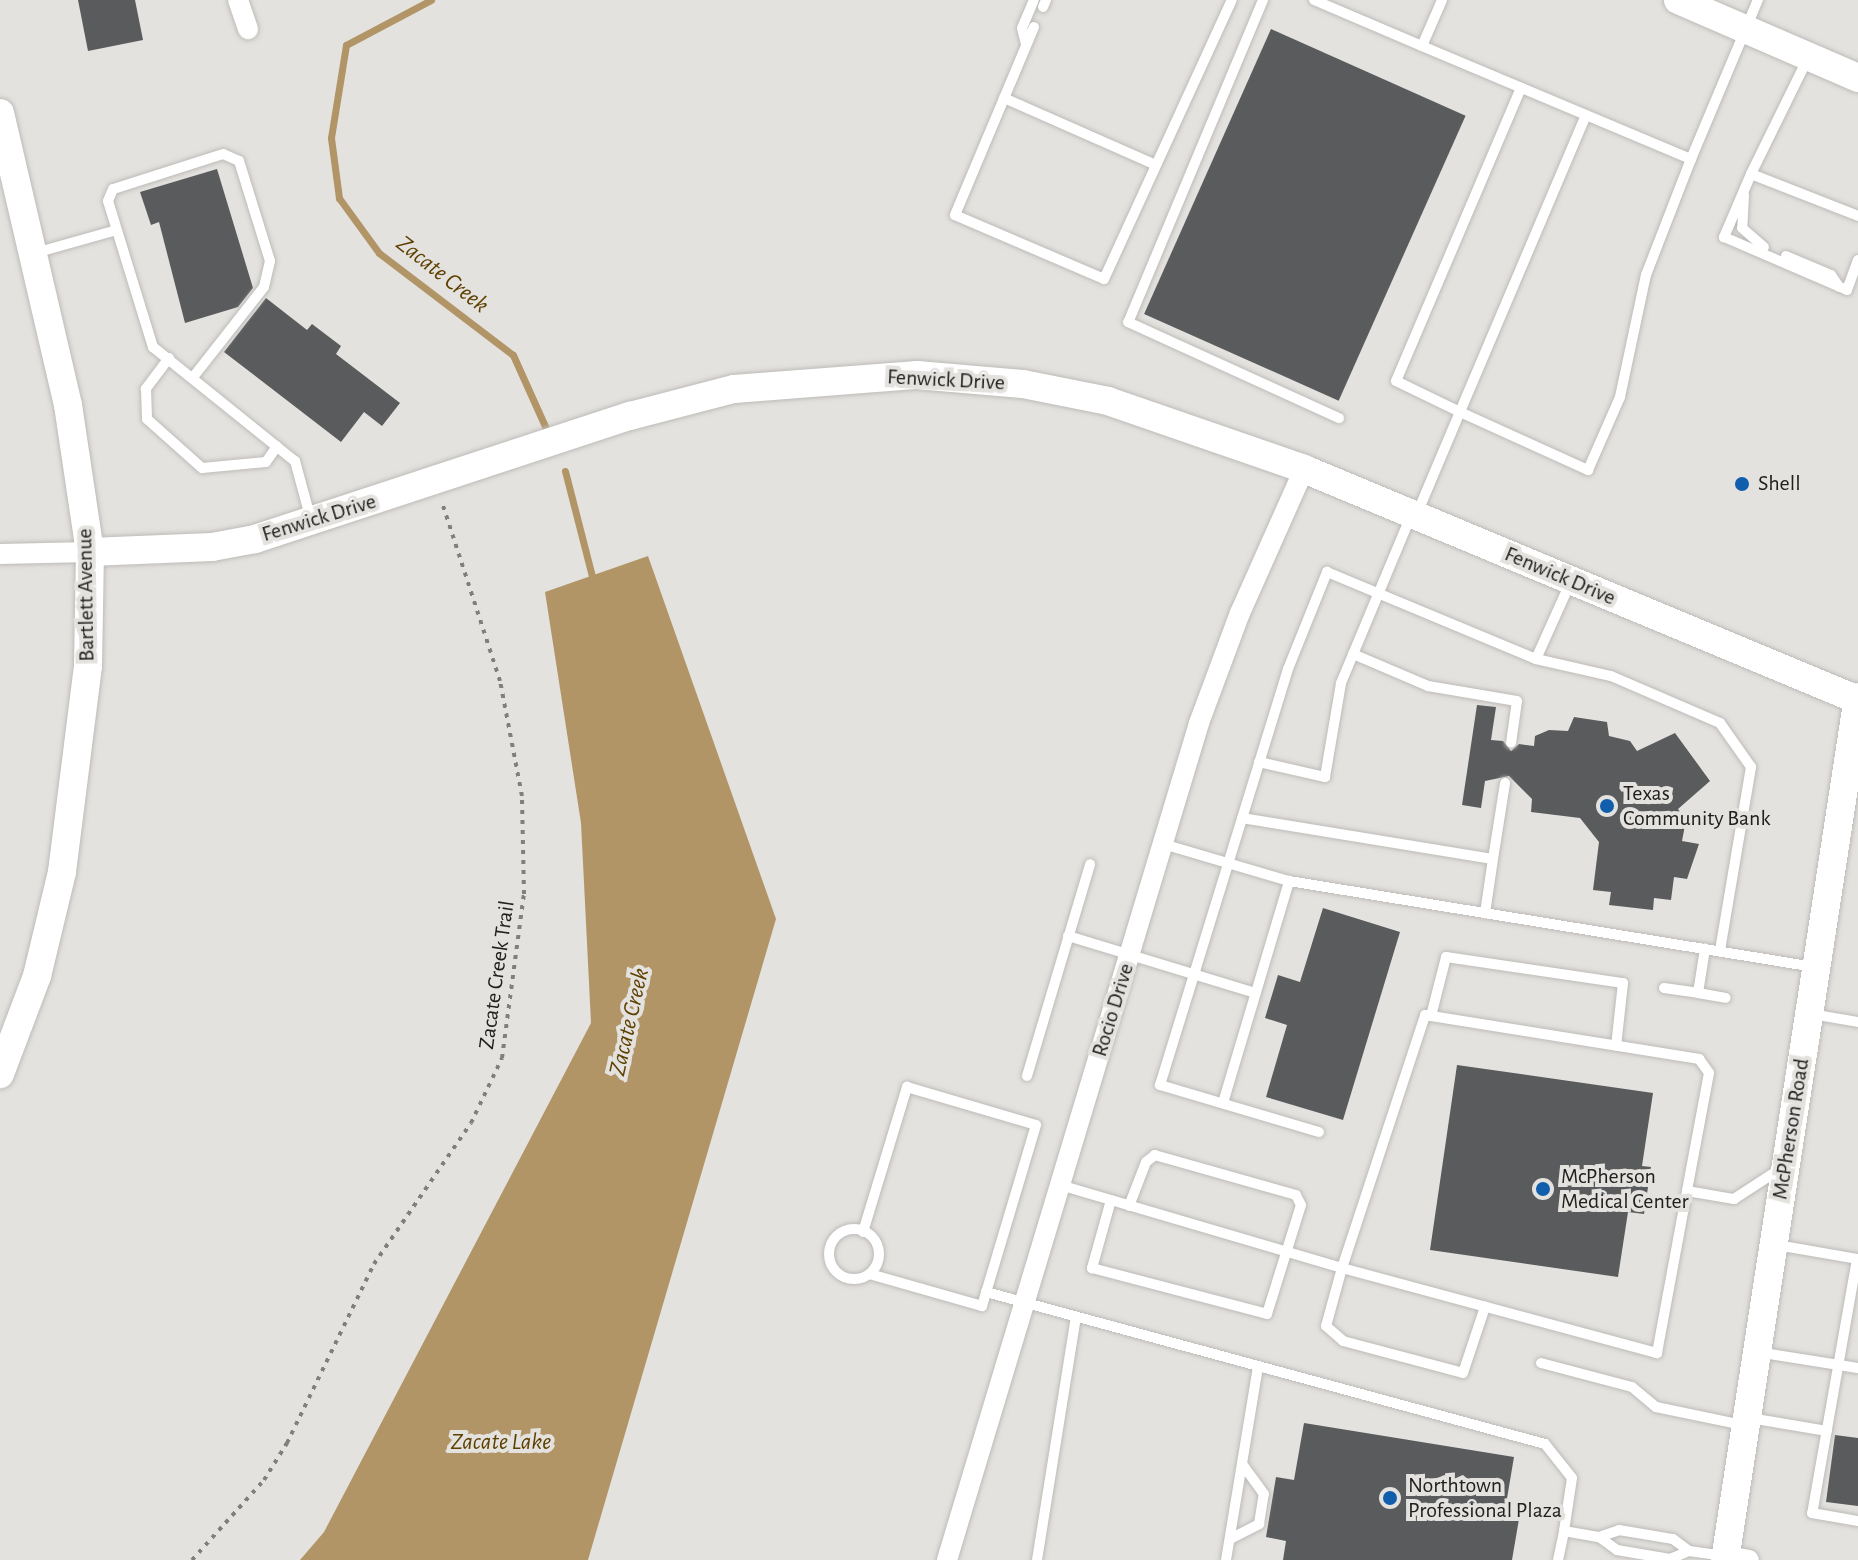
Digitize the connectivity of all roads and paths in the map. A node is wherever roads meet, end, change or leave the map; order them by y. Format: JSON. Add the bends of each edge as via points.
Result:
{"nodes":[{"id":1,"x":238,"y":0,"type":"edge"},
{"id":2,"x":1232,"y":0,"type":"edge"},
{"id":3,"x":1263,"y":0,"type":"edge"},
{"id":4,"x":1314,"y":0,"type":"edge"},
{"id":5,"x":1442,"y":0,"type":"edge"},
{"id":6,"x":1678,"y":0,"type":"edge"},
{"id":7,"x":1758,"y":0,"type":"edge"},
{"id":8,"x":1041,"y":2,"type":"edge"},
{"id":9,"x":1034,"y":27,"type":"dead end"},
{"id":10,"x":248,"y":29,"type":"dead end"},
{"id":11,"x":1744,"y":30,"type":"junction"},
{"id":12,"x":1026,"y":46,"type":"junction"},
{"id":13,"x":1422,"y":46,"type":"junction"},
{"id":14,"x":1807,"y":60,"type":"junction"},
{"id":15,"x":1858,"y":78,"type":"edge"},
{"id":16,"x":1521,"y":88,"type":"junction"},
{"id":17,"x":1004,"y":98,"type":"junction"},
{"id":18,"x":0,"y":113,"type":"edge"},
{"id":19,"x":1586,"y":115,"type":"junction"},
{"id":20,"x":1691,"y":159,"type":"junction"},
{"id":21,"x":1156,"y":165,"type":"junction"},
{"id":22,"x":1751,"y":174,"type":"junction"},
{"id":23,"x":1743,"y":193,"type":"junction"},
{"id":24,"x":1858,"y":216,"type":"edge"},
{"id":25,"x":117,"y":230,"type":"junction"},
{"id":26,"x":33,"y":253,"type":"junction"},
{"id":27,"x":1858,"y":260,"type":"edge"},
{"id":28,"x":1839,"y":287,"type":"junction"},
{"id":29,"x":169,"y":358,"type":"junction"},
{"id":30,"x":194,"y":376,"type":"junction"},
{"id":31,"x":1460,"y":412,"type":"junction"},
{"id":32,"x":1339,"y":418,"type":"dead end"},
{"id":33,"x":277,"y":446,"type":"junction"},
{"id":34,"x":1304,"y":469,"type":"junction"},
{"id":35,"x":443,"y":506,"type":"dead end"},
{"id":36,"x":1414,"y":515,"type":"junction"},
{"id":37,"x":312,"y":522,"type":"junction"},
{"id":38,"x":90,"y":552,"type":"junction"},
{"id":39,"x":0,"y":554,"type":"edge"},
{"id":40,"x":1571,"y":580,"type":"junction"},
{"id":41,"x":1379,"y":593,"type":"junction"},
{"id":42,"x":1353,"y":654,"type":"junction"},
{"id":43,"x":1536,"y":659,"type":"junction"},
{"id":44,"x":1858,"y":699,"type":"edge"},
{"id":45,"x":1511,"y":743,"type":"dead end"},
{"id":46,"x":1259,"y":762,"type":"junction"},
{"id":47,"x":1505,"y":783,"type":"dead end"},
{"id":48,"x":1242,"y":818,"type":"junction"},
{"id":49,"x":1163,"y":844,"type":"junction"},
{"id":50,"x":1493,"y":859,"type":"junction"},
{"id":51,"x":1228,"y":862,"type":"junction"},
{"id":52,"x":1090,"y":864,"type":"dead end"},
{"id":53,"x":1289,"y":881,"type":"junction"},
{"id":54,"x":1485,"y":913,"type":"junction"},
{"id":55,"x":1068,"y":936,"type":"junction"},
{"id":56,"x":1705,"y":949,"type":"junction"},
{"id":57,"x":1720,"y":951,"type":"junction"},
{"id":58,"x":1129,"y":954,"type":"junction"},
{"id":59,"x":1816,"y":968,"type":"junction"},
{"id":60,"x":1194,"y":974,"type":"junction"},
{"id":61,"x":1664,"y":988,"type":"dead end"},
{"id":62,"x":1256,"y":993,"type":"junction"},
{"id":63,"x":1698,"y":993,"type":"junction"},
{"id":64,"x":1726,"y":998,"type":"dead end"},
{"id":65,"x":1809,"y":1014,"type":"junction"},
{"id":66,"x":1431,"y":1016,"type":"junction"},
{"id":67,"x":1858,"y":1022,"type":"edge"},
{"id":68,"x":1616,"y":1046,"type":"junction"},
{"id":69,"x":0,"y":1074,"type":"edge"},
{"id":70,"x":1027,"y":1076,"type":"dead end"},
{"id":71,"x":1223,"y":1103,"type":"junction"},
{"id":72,"x":1319,"y":1132,"type":"dead end"},
{"id":73,"x":1785,"y":1166,"type":"junction"},
{"id":74,"x":1060,"y":1185,"type":"junction"},
{"id":75,"x":1687,"y":1191,"type":"junction"},
{"id":76,"x":1111,"y":1200,"type":"junction"},
{"id":77,"x":1129,"y":1206,"type":"junction"},
{"id":78,"x":863,"y":1232,"type":"junction"},
{"id":79,"x":1774,"y":1244,"type":"junction"},
{"id":80,"x":1284,"y":1251,"type":"junction"},
{"id":81,"x":1342,"y":1268,"type":"junction"},
{"id":82,"x":870,"y":1274,"type":"junction"},
{"id":83,"x":986,"y":1292,"type":"junction"},
{"id":84,"x":1024,"y":1302,"type":"junction"},
{"id":85,"x":1485,"y":1307,"type":"junction"},
{"id":86,"x":1076,"y":1317,"type":"junction"},
{"id":87,"x":1757,"y":1352,"type":"junction"},
{"id":88,"x":1541,"y":1363,"type":"dead end"},
{"id":89,"x":1838,"y":1365,"type":"junction"},
{"id":90,"x":1258,"y":1367,"type":"junction"},
{"id":91,"x":1858,"y":1368,"type":"edge"},
{"id":92,"x":1746,"y":1422,"type":"junction"},
{"id":93,"x":1827,"y":1431,"type":"junction"},
{"id":94,"x":1242,"y":1464,"type":"junction"},
{"id":95,"x":1858,"y":1521,"type":"edge"},
{"id":96,"x":1564,"y":1531,"type":"junction"},
{"id":97,"x":1599,"y":1537,"type":"junction"},
{"id":98,"x":1230,"y":1539,"type":"junction"},
{"id":99,"x":1689,"y":1551,"type":"junction"},
{"id":100,"x":1733,"y":1559,"type":"edge"},
{"id":101,"x":192,"y":1560,"type":"edge"},
{"id":102,"x":947,"y":1560,"type":"edge"},
{"id":103,"x":1037,"y":1560,"type":"edge"},
{"id":104,"x":1226,"y":1560,"type":"edge"},
{"id":105,"x":1558,"y":1560,"type":"edge"}],
"edges":[{"from":1,"to":10,"type":"street"},
{"from":2,"to":21,"type":"lane"},
{"from":3,"to":32,"type":"lane","via":[[1128,322]]},
{"from":4,"to":13,"type":"lane"},
{"from":5,"to":13,"type":"lane"},
{"from":6,"to":11,"type":"main road"},
{"from":7,"to":11,"type":"lane"},
{"from":8,"to":12,"type":"lane","via":[[1022,28]]},
{"from":9,"to":12,"type":"lane"},
{"from":11,"to":14,"type":"main road"},
{"from":11,"to":20,"type":"lane"},
{"from":12,"to":17,"type":"lane"},
{"from":13,"to":16,"type":"lane"},
{"from":14,"to":15,"type":"main road"},
{"from":14,"to":22,"type":"lane"},
{"from":16,"to":19,"type":"lane"},
{"from":16,"to":31,"type":"lane","via":[[1396,381]]},
{"from":17,"to":21,"type":"lane"},
{"from":17,"to":21,"type":"lane","via":[[955,215],[1104,279]]},
{"from":18,"to":26,"type":"main road","name":"Bartlett Avenue"},
{"from":19,"to":20,"type":"lane"},
{"from":19,"to":31,"type":"lane"},
{"from":20,"to":31,"type":"lane","via":[[1646,275],[1620,397],[1588,470]]},
{"from":22,"to":23,"type":"lane"},
{"from":22,"to":24,"type":"lane"},
{"from":23,"to":28,"type":"lane","via":[[1746,236],[1831,275]]},
{"from":23,"to":28,"type":"lane","via":[[1724,237]]},
{"from":25,"to":26,"type":"lane"},
{"from":25,"to":29,"type":"lane","via":[[153,347]]},
{"from":25,"to":30,"type":"lane","via":[[108,201],[113,189],[223,154],[239,161],[270,261],[264,287]]},
{"from":26,"to":38,"type":"main road","name":"Bartlett Avenue","via":[[68,405]]},
{"from":27,"to":28,"type":"lane","via":[[1847,290]]},
{"from":29,"to":30,"type":"lane"},
{"from":29,"to":33,"type":"lane","via":[[146,389],[147,419],[202,468],[266,462]]},
{"from":30,"to":33,"type":"lane"},
{"from":31,"to":36,"type":"lane"},
{"from":33,"to":37,"type":"lane","via":[[295,461]]},
{"from":34,"to":36,"type":"main road","name":"Fenwick Drive"},
{"from":34,"to":37,"type":"main road","name":"Fenwick Drive","via":[[1108,401],[1023,384],[917,375],[806,380],[734,389],[630,416]]},
{"from":34,"to":49,"type":"street","name":"Rocio Drive","via":[[1240,613]]},
{"from":35,"to":101,"type":"path","name":"Zacate Creek Trail","via":[[500,681],[522,796],[525,881],[502,1058],[471,1123],[374,1264],[287,1443],[264,1480]]},
{"from":36,"to":40,"type":"main road","name":"Fenwick Drive"},
{"from":36,"to":41,"type":"lane"},
{"from":37,"to":38,"type":"main road","name":"Fenwick Drive","via":[[212,547]]},
{"from":38,"to":39,"type":"street","name":"Fenwick Drive"},
{"from":38,"to":69,"type":"main road","name":"Bartlett Avenue","via":[[88,666],[62,872],[37,976]]},
{"from":40,"to":43,"type":"lane"},
{"from":40,"to":44,"type":"main road","name":"Fenwick Drive"},
{"from":41,"to":42,"type":"lane"},
{"from":41,"to":43,"type":"lane"},
{"from":41,"to":46,"type":"lane","via":[[1327,572],[1288,669]]},
{"from":42,"to":45,"type":"lane","via":[[1428,686],[1517,701]]},
{"from":42,"to":46,"type":"lane","via":[[1341,683],[1325,777]]},
{"from":43,"to":57,"type":"lane","via":[[1611,676],[1720,723],[1751,767]]},
{"from":44,"to":59,"type":"main road","name":"McPherson Road"},
{"from":46,"to":48,"type":"lane"},
{"from":47,"to":50,"type":"lane"},
{"from":48,"to":50,"type":"lane"},
{"from":48,"to":51,"type":"lane"},
{"from":49,"to":51,"type":"lane"},
{"from":49,"to":58,"type":"street","name":"Rocio Drive"},
{"from":50,"to":54,"type":"lane"},
{"from":51,"to":53,"type":"lane"},
{"from":51,"to":60,"type":"lane"},
{"from":52,"to":55,"type":"lane"},
{"from":53,"to":54,"type":"lane"},
{"from":53,"to":62,"type":"lane"},
{"from":54,"to":56,"type":"lane"},
{"from":55,"to":58,"type":"lane"},
{"from":55,"to":70,"type":"lane"},
{"from":56,"to":57,"type":"lane"},
{"from":56,"to":63,"type":"lane"},
{"from":57,"to":59,"type":"lane"},
{"from":58,"to":60,"type":"lane"},
{"from":58,"to":74,"type":"street","name":"Rocio Drive"},
{"from":59,"to":65,"type":"main road","name":"McPherson Road"},
{"from":60,"to":62,"type":"lane"},
{"from":60,"to":71,"type":"lane","via":[[1160,1085]]},
{"from":61,"to":63,"type":"lane"},
{"from":62,"to":71,"type":"lane"},
{"from":63,"to":64,"type":"lane"},
{"from":65,"to":67,"type":"lane"},
{"from":65,"to":73,"type":"main road","name":"McPherson Road"},
{"from":66,"to":68,"type":"lane"},
{"from":66,"to":68,"type":"lane","via":[[1446,957],[1623,983]]},
{"from":66,"to":81,"type":"lane","via":[[1425,1015]]},
{"from":68,"to":75,"type":"lane","via":[[1699,1059],[1709,1073]]},
{"from":71,"to":72,"type":"lane"},
{"from":73,"to":75,"type":"lane","via":[[1734,1199]]},
{"from":73,"to":79,"type":"main road","name":"McPherson Road"},
{"from":74,"to":76,"type":"lane"},
{"from":74,"to":84,"type":"street","name":"Rocio Drive"},
{"from":75,"to":85,"type":"lane","via":[[1657,1353]]},
{"from":76,"to":77,"type":"lane"},
{"from":76,"to":80,"type":"lane","via":[[1092,1268],[1267,1314]]},
{"from":77,"to":80,"type":"lane"},
{"from":77,"to":80,"type":"lane","via":[[1146,1162],[1155,1155],[1166,1156],[1296,1195],[1301,1205]]},
{"from":78,"to":82,"type":"lane","via":[[879,1251]]},
{"from":78,"to":82,"type":"lane","via":[[840,1234],[831,1246],[831,1262],[847,1278]]},
{"from":78,"to":83,"type":"lane","via":[[907,1087],[1036,1125]]},
{"from":79,"to":87,"type":"main road","name":"McPherson Road"},
{"from":79,"to":89,"type":"lane","via":[[1857,1259]]},
{"from":80,"to":81,"type":"lane"},
{"from":81,"to":85,"type":"lane"},
{"from":81,"to":85,"type":"lane","via":[[1326,1326],[1343,1341],[1463,1373]]},
{"from":82,"to":83,"type":"lane","via":[[982,1306]]},
{"from":83,"to":84,"type":"lane"},
{"from":84,"to":86,"type":"lane"},
{"from":84,"to":102,"type":"street","name":"Rocio Drive"},
{"from":86,"to":90,"type":"lane"},
{"from":86,"to":103,"type":"lane"},
{"from":87,"to":89,"type":"lane"},
{"from":87,"to":92,"type":"main road","name":"McPherson Road"},
{"from":88,"to":92,"type":"lane","via":[[1632,1387],[1656,1407]]},
{"from":89,"to":91,"type":"lane"},
{"from":89,"to":93,"type":"lane"},
{"from":90,"to":94,"type":"lane"},
{"from":90,"to":96,"type":"lane","via":[[1545,1444],[1572,1478]]},
{"from":92,"to":93,"type":"lane"},
{"from":92,"to":100,"type":"main road","name":"McPherson Road"},
{"from":93,"to":95,"type":"lane","via":[[1812,1513]]},
{"from":94,"to":98,"type":"lane"},
{"from":94,"to":98,"type":"lane","via":[[1264,1494],[1259,1524]]},
{"from":96,"to":97,"type":"lane"},
{"from":96,"to":105,"type":"lane"},
{"from":97,"to":99,"type":"lane","via":[[1619,1530],[1673,1539]]},
{"from":97,"to":99,"type":"lane","via":[[1617,1550],[1670,1559]]},
{"from":98,"to":104,"type":"lane"},
{"from":99,"to":100,"type":"lane"}]}
